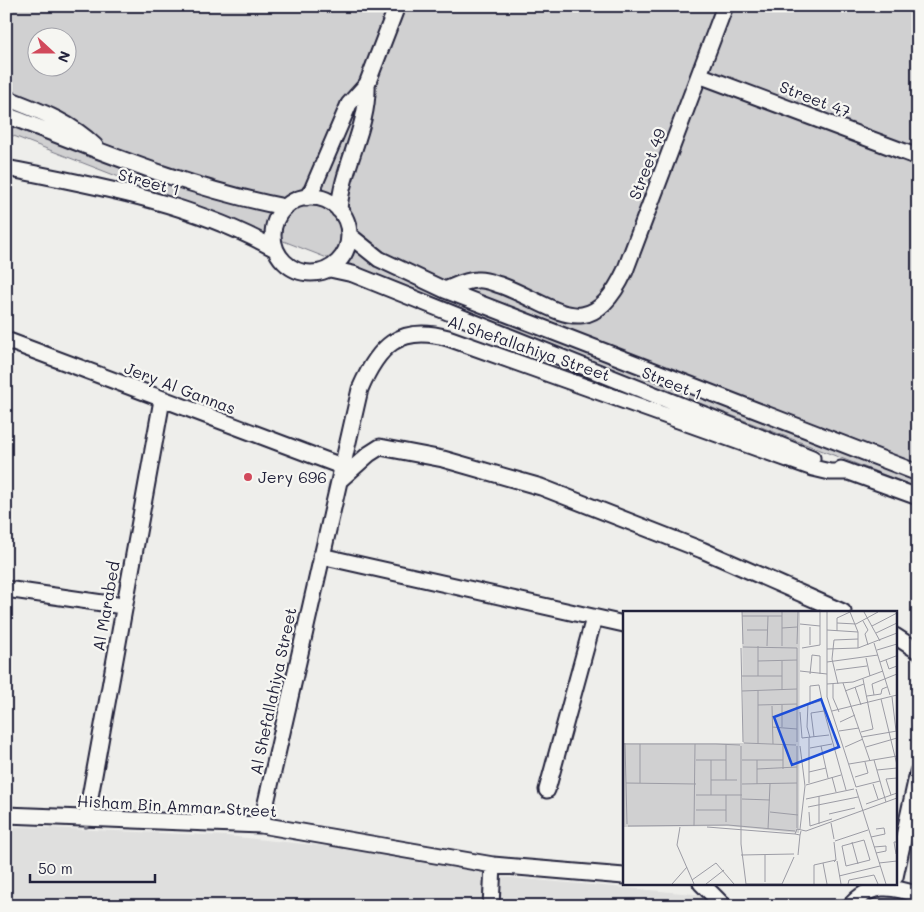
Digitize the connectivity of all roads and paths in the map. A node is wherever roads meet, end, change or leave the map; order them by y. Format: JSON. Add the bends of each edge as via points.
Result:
{"nodes":[{"id":1,"x":397,"y":6,"type":"edge"},
{"id":2,"x":725,"y":6,"type":"edge"},
{"id":3,"x":699,"y":75,"type":"junction"},
{"id":4,"x":367,"y":84,"type":"junction"},
{"id":5,"x":6,"y":98,"type":"edge"},
{"id":6,"x":6,"y":115,"type":"edge"},
{"id":7,"x":102,"y":152,"type":"junction"},
{"id":8,"x":918,"y":157,"type":"edge"},
{"id":9,"x":6,"y":168,"type":"edge"},
{"id":10,"x":306,"y":198,"type":"junction"},
{"id":11,"x":286,"y":207,"type":"junction"},
{"id":12,"x":339,"y":210,"type":"junction"},
{"id":13,"x":349,"y":235,"type":"junction"},
{"id":14,"x":275,"y":249,"type":"junction"},
{"id":15,"x":330,"y":269,"type":"junction"},
{"id":16,"x":444,"y":290,"type":"junction"},
{"id":17,"x":6,"y":340,"type":"edge"},
{"id":18,"x":162,"y":400,"type":"junction"},
{"id":19,"x":849,"y":472,"type":"junction"},
{"id":20,"x":341,"y":473,"type":"junction"},
{"id":21,"x":918,"y":473,"type":"edge"},
{"id":22,"x":918,"y":498,"type":"edge"},
{"id":23,"x":321,"y":556,"type":"junction"},
{"id":24,"x":6,"y":589,"type":"edge"},
{"id":25,"x":123,"y":606,"type":"junction"},
{"id":26,"x":841,"y":611,"type":"edge"},
{"id":27,"x":594,"y":618,"type":"junction"},
{"id":28,"x":623,"y":624,"type":"edge"},
{"id":29,"x":896,"y":637,"type":"edge"},
{"id":30,"x":918,"y":651,"type":"edge"},
{"id":31,"x":918,"y":772,"type":"edge"},
{"id":32,"x":547,"y":790,"type":"dead end"},
{"id":33,"x":6,"y":815,"type":"edge"},
{"id":34,"x":86,"y":819,"type":"junction"},
{"id":35,"x":261,"y":825,"type":"junction"},
{"id":36,"x":493,"y":865,"type":"junction"},
{"id":37,"x":623,"y":876,"type":"edge"},
{"id":38,"x":896,"y":878,"type":"edge"},
{"id":39,"x":702,"y":884,"type":"edge"},
{"id":40,"x":891,"y":884,"type":"edge"},
{"id":41,"x":896,"y":884,"type":"edge"},
{"id":42,"x":918,"y":895,"type":"edge"},
{"id":43,"x":491,"y":906,"type":"edge"},
{"id":44,"x":724,"y":906,"type":"edge"},
{"id":45,"x":850,"y":906,"type":"edge"}],
"edges":[{"from":1,"to":4,"type":"street"},
{"from":2,"to":3,"type":"street","name":"Street 49"},
{"from":3,"to":8,"type":"street","name":"Street 47"},
{"from":3,"to":16,"type":"street","name":"Street 49","via":[[620,281],[608,300],[591,313],[578,317],[560,313],[510,289],[478,280]]},
{"from":4,"to":10,"type":"street","via":[[349,104]]},
{"from":4,"to":12,"type":"street","via":[[367,107],[342,183]]},
{"from":5,"to":7,"type":"street","name":"Street 1","via":[[58,118],[82,133]]},
{"from":6,"to":7,"type":"street","name":"Street 1"},
{"from":7,"to":11,"type":"street","name":"Street 1","via":[[218,192]]},
{"from":9,"to":14,"type":"street","name":"Street 1","via":[[116,191],[201,215],[241,230]]},
{"from":10,"to":11,"type":"street","via":[[295,200]]},
{"from":10,"to":12,"type":"street","via":[[330,202]]},
{"from":11,"to":14,"type":"street","via":[[274,226]]},
{"from":12,"to":13,"type":"street"},
{"from":13,"to":15,"type":"street","via":[[347,248]]},
{"from":13,"to":16,"type":"street","name":"Street 1","via":[[379,259]]},
{"from":14,"to":15,"type":"street","via":[[284,263],[298,272],[314,274]]},
{"from":15,"to":19,"type":"street","name":"Street 1","via":[[353,274]]},
{"from":16,"to":21,"type":"street","name":"Street 1"},
{"from":17,"to":18,"type":"street","name":"Jery Al Gannas"},
{"from":18,"to":20,"type":"street","name":"Jery Al Gannas"},
{"from":18,"to":25,"type":"street","name":"Al Marabed"},
{"from":19,"to":20,"type":"street","name":"Al Shefallahiya Street","via":[[813,468],[430,333],[411,334],[394,341],[375,358],[360,389]]},
{"from":19,"to":22,"type":"street","name":"Street 1"},
{"from":20,"to":23,"type":"street","name":"Al Shefallahiya Street"},
{"from":20,"to":26,"type":"street","via":[[380,448],[443,459],[541,487],[702,550]]},
{"from":23,"to":27,"type":"street"},
{"from":23,"to":35,"type":"street","name":"Al Shefallahiya Street"},
{"from":24,"to":25,"type":"street"},
{"from":25,"to":34,"type":"street","name":"Al Marabed"},
{"from":27,"to":28,"type":"street"},
{"from":27,"to":32,"type":"street"},
{"from":29,"to":30,"type":"street"},
{"from":31,"to":38,"type":"street"},
{"from":33,"to":34,"type":"street","name":"Hisham Bin Ammar Street"},
{"from":34,"to":35,"type":"street","name":"Hisham Bin Ammar Street"},
{"from":35,"to":36,"type":"street","name":"Hisham Bin Ammar Street"},
{"from":36,"to":37,"type":"street","name":"Hisham Bin Ammar Street"},
{"from":36,"to":43,"type":"street"},
{"from":39,"to":44,"type":"street"},
{"from":40,"to":45,"type":"street","via":[[868,890]]},
{"from":41,"to":42,"type":"street"}]}
